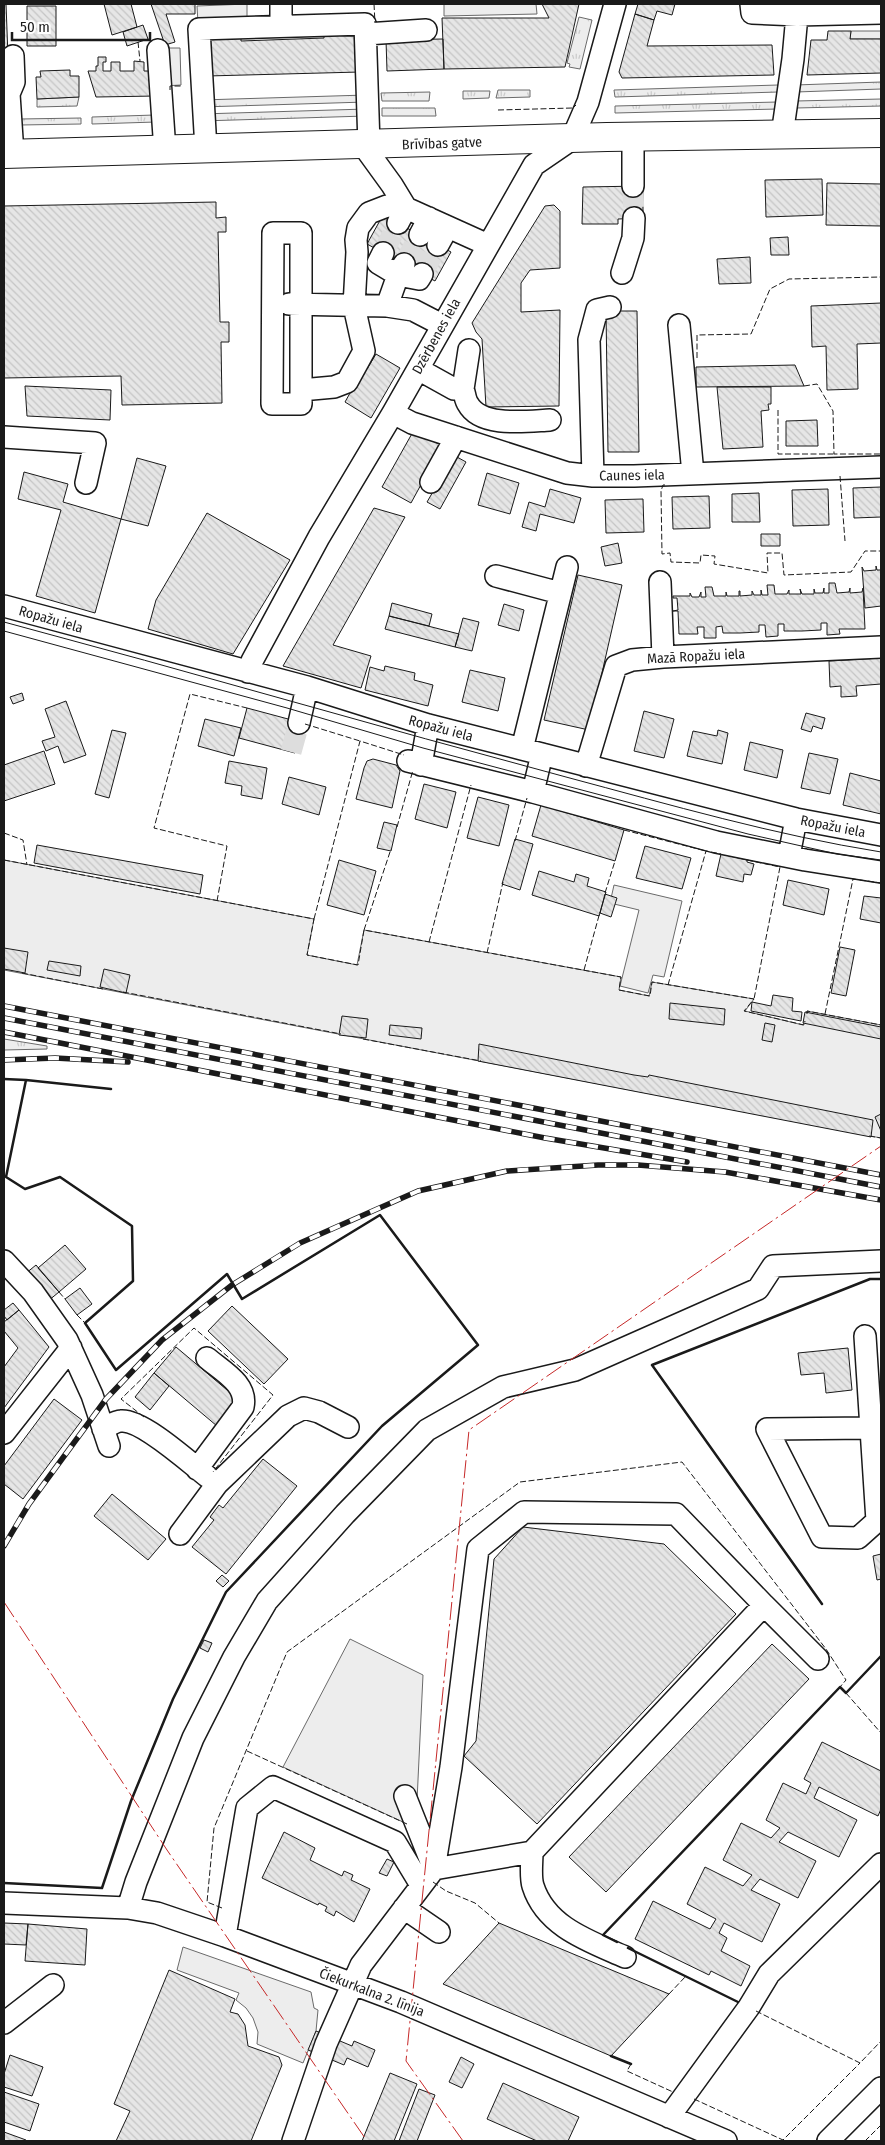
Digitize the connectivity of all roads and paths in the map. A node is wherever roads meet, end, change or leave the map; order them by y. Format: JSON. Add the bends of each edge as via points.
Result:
{"nodes":[{"id":1,"x":281,"y":4,"type":"edge"},
{"id":2,"x":615,"y":4,"type":"edge"},
{"id":3,"x":751,"y":4,"type":"edge"},
{"id":4,"x":881,"y":13,"type":"edge"},
{"id":5,"x":797,"y":23,"type":"junction"},
{"id":6,"x":281,"y":25,"type":"junction"},
{"id":7,"x":881,"y":28,"type":"edge"},
{"id":8,"x":426,"y":30,"type":"dead end"},
{"id":9,"x":366,"y":34,"type":"junction"},
{"id":10,"x":158,"y":50,"type":"dead end"},
{"id":11,"x":13,"y":56,"type":"dead end"},
{"id":12,"x":881,"y":133,"type":"edge"},
{"id":13,"x":782,"y":135,"type":"junction"},
{"id":14,"x":633,"y":137,"type":"junction"},
{"id":15,"x":572,"y":139,"type":"junction"},
{"id":16,"x":366,"y":145,"type":"junction"},
{"id":17,"x":206,"y":149,"type":"junction"},
{"id":18,"x":165,"y":151,"type":"junction"},
{"id":19,"x":8,"y":154,"type":"edge"},
{"id":20,"x":633,"y":186,"type":"tunnel mouth"},
{"id":21,"x":400,"y":208,"type":"junction"},
{"id":22,"x":634,"y":218,"type":"tunnel mouth"},
{"id":23,"x":488,"y":245,"type":"junction"},
{"id":24,"x":357,"y":252,"type":"junction"},
{"id":25,"x":622,"y":274,"type":"dead end"},
{"id":26,"x":273,"y":304,"type":"junction"},
{"id":27,"x":302,"y":304,"type":"junction"},
{"id":28,"x":354,"y":306,"type":"junction"},
{"id":29,"x":387,"y":306,"type":"junction"},
{"id":30,"x":610,"y":307,"type":"dead end"},
{"id":31,"x":442,"y":325,"type":"junction"},
{"id":32,"x":680,"y":325,"type":"dead end"},
{"id":33,"x":469,"y":350,"type":"dead end"},
{"id":34,"x":418,"y":369,"type":"junction"},
{"id":35,"x":463,"y":389,"type":"junction"},
{"id":36,"x":301,"y":390,"type":"junction"},
{"id":37,"x":393,"y":413,"type":"junction"},
{"id":38,"x":550,"y":420,"type":"dead end"},
{"id":39,"x":4,"y":437,"type":"edge"},
{"id":40,"x":456,"y":437,"type":"junction"},
{"id":41,"x":881,"y":467,"type":"edge"},
{"id":42,"x":693,"y":474,"type":"junction"},
{"id":43,"x":593,"y":476,"type":"junction"},
{"id":44,"x":431,"y":482,"type":"dead end"},
{"id":45,"x":86,"y":483,"type":"dead end"},
{"id":46,"x":567,"y":567,"type":"dead end"},
{"id":47,"x":496,"y":576,"type":"dead end"},
{"id":48,"x":660,"y":582,"type":"dead end"},
{"id":49,"x":560,"y":593,"type":"junction"},
{"id":50,"x":4,"y":606,"type":"edge"},
{"id":51,"x":881,"y":647,"type":"edge"},
{"id":52,"x":663,"y":657,"type":"junction"},
{"id":53,"x":248,"y":672,"type":"junction"},
{"id":54,"x":308,"y":687,"type":"junction"},
{"id":55,"x":299,"y":723,"type":"tunnel mouth"},
{"id":56,"x":428,"y":725,"type":"junction"},
{"id":57,"x":532,"y":752,"type":"junction"},
{"id":58,"x":586,"y":766,"type":"junction"},
{"id":59,"x":533,"y":792,"type":"junction"},
{"id":60,"x":796,"y":819,"type":"junction"},
{"id":61,"x":881,"y":835,"type":"edge"},
{"id":62,"x":789,"y":856,"type":"junction"},
{"id":63,"x":881,"y":872,"type":"edge"},
{"id":64,"x":4,"y":1261,"type":"edge"},
{"id":65,"x":881,"y":1261,"type":"edge"},
{"id":66,"x":865,"y":1336,"type":"dead end"},
{"id":67,"x":71,"y":1348,"type":"junction"},
{"id":68,"x":206,"y":1358,"type":"dead end"},
{"id":69,"x":348,"y":1427,"type":"dead end"},
{"id":70,"x":871,"y":1428,"type":"junction"},
{"id":71,"x":4,"y":1433,"type":"edge"},
{"id":72,"x":197,"y":1469,"type":"junction"},
{"id":73,"x":218,"y":1484,"type":"junction"},
{"id":74,"x":879,"y":1521,"type":"edge"},
{"id":75,"x":180,"y":1534,"type":"dead end"},
{"id":76,"x":764,"y":1605,"type":"junction"},
{"id":77,"x":818,"y":1658,"type":"dead end"},
{"id":78,"x":404,"y":1796,"type":"dead end"},
{"id":79,"x":532,"y":1852,"type":"junction"},
{"id":80,"x":881,"y":1864,"type":"edge"},
{"id":81,"x":428,"y":1877,"type":"junction"},
{"id":82,"x":4,"y":1903,"type":"edge"},
{"id":83,"x":128,"y":1908,"type":"junction"},
{"id":84,"x":404,"y":1908,"type":"junction"},
{"id":85,"x":439,"y":1932,"type":"dead end"},
{"id":86,"x":225,"y":1936,"type":"junction"},
{"id":87,"x":625,"y":1957,"type":"dead end"},
{"id":88,"x":353,"y":1984,"type":"junction"},
{"id":89,"x":53,"y":1985,"type":"dead end"},
{"id":90,"x":4,"y":2024,"type":"edge"},
{"id":91,"x":881,"y":2088,"type":"edge"},
{"id":92,"x":669,"y":2117,"type":"junction"},
{"id":93,"x":293,"y":2141,"type":"edge"},
{"id":94,"x":726,"y":2141,"type":"edge"},
{"id":95,"x":828,"y":2141,"type":"edge"}],
"edges":[{"from":1,"to":6,"type":"street"},
{"from":2,"to":15,"type":"street","via":[[588,102]]},
{"from":3,"to":5,"type":"street","via":[[752,13]]},
{"from":4,"to":5,"type":"street"},
{"from":5,"to":7,"type":"street","via":[[826,28]]},
{"from":5,"to":13,"type":"street"},
{"from":6,"to":9,"type":"street","via":[[366,24]]},
{"from":6,"to":17,"type":"street","via":[[199,29]]},
{"from":8,"to":9,"type":"street"},
{"from":9,"to":16,"type":"street"},
{"from":10,"to":18,"type":"street"},
{"from":11,"to":19,"type":"street"},
{"from":12,"to":13,"type":"highway","name":"Brīvības gatve"},
{"from":13,"to":14,"type":"highway","name":"Brīvības gatve"},
{"from":14,"to":15,"type":"highway","name":"Brīvības gatve"},
{"from":14,"to":20,"type":"street"},
{"from":15,"to":16,"type":"highway","name":"Brīvības gatve"},
{"from":15,"to":23,"type":"street","name":"Dzērbenes iela","via":[[534,165]]},
{"from":16,"to":17,"type":"highway","name":"Brīvības gatve"},
{"from":16,"to":21,"type":"street","via":[[392,185]]},
{"from":17,"to":18,"type":"highway","name":"Brīvības gatve"},
{"from":18,"to":19,"type":"highway","name":"Brīvības gatve"},
{"from":21,"to":23,"type":"street","via":[[440,232]]},
{"from":21,"to":24,"type":"street","via":[[387,206],[369,213],[358,228]]},
{"from":22,"to":25,"type":"street","via":[[633,238]]},
{"from":23,"to":31,"type":"street","name":"Dzērbenes iela"},
{"from":24,"to":28,"type":"street"},
{"from":24,"to":29,"type":"street","via":[[381,258],[408,271]]},
{"from":26,"to":27,"type":"street"},
{"from":26,"to":27,"type":"street","via":[[273,233],[301,234]]},
{"from":26,"to":36,"type":"street","via":[[272,404],[301,404]]},
{"from":27,"to":28,"type":"street"},
{"from":27,"to":36,"type":"street"},
{"from":28,"to":29,"type":"street"},
{"from":28,"to":36,"type":"street","via":[[364,351],[347,382],[334,387]]},
{"from":29,"to":31,"type":"street","via":[[413,310]]},
{"from":30,"to":43,"type":"street","via":[[597,310],[589,340]]},
{"from":31,"to":34,"type":"street","name":"Dzērbenes iela"},
{"from":32,"to":42,"type":"street"},
{"from":33,"to":35,"type":"street"},
{"from":34,"to":35,"type":"street","via":[[454,389]]},
{"from":34,"to":37,"type":"street","name":"Dzērbenes iela"},
{"from":35,"to":38,"type":"street","via":[[468,405],[479,414],[501,422]]},
{"from":37,"to":40,"type":"street","name":"Caunes iela","via":[[412,424]]},
{"from":37,"to":53,"type":"street","name":"Dzērbenes iela","via":[[319,537]]},
{"from":39,"to":45,"type":"street","via":[[95,443]]},
{"from":40,"to":43,"type":"street","name":"Caunes iela","via":[[568,473]]},
{"from":40,"to":44,"type":"street"},
{"from":41,"to":42,"type":"street","name":"Caunes iela"},
{"from":42,"to":43,"type":"street","name":"Caunes iela"},
{"from":46,"to":49,"type":"street"},
{"from":47,"to":49,"type":"street"},
{"from":48,"to":52,"type":"street"},
{"from":49,"to":57,"type":"street"},
{"from":50,"to":53,"type":"street","name":"Ropažu iela"},
{"from":51,"to":52,"type":"street","name":"Mazā Ropažu iela"},
{"from":52,"to":58,"type":"street","name":"Mazā Ropažu iela","via":[[632,660],[616,666]]},
{"from":53,"to":54,"type":"street","name":"Ropažu iela"},
{"from":54,"to":55,"type":"street"},
{"from":54,"to":56,"type":"street","name":"Ropažu iela"},
{"from":56,"to":57,"type":"street","name":"Ropažu iela"},
{"from":56,"to":59,"type":"street","via":[[414,763]]},
{"from":57,"to":58,"type":"street","name":"Ropažu iela"},
{"from":57,"to":59,"type":"street"},
{"from":58,"to":60,"type":"street","name":"Ropažu iela"},
{"from":59,"to":62,"type":"street","via":[[716,842]]},
{"from":60,"to":61,"type":"street","name":"Ropažu iela"},
{"from":60,"to":62,"type":"street"},
{"from":62,"to":63,"type":"street"},
{"from":64,"to":67,"type":"street","via":[[33,1292]]},
{"from":65,"to":83,"type":"street","via":[[774,1266],[758,1289],[575,1370],[504,1388],[427,1430],[267,1601],[193,1738]]},
{"from":66,"to":70,"type":"street"},
{"from":67,"to":71,"type":"street"},
{"from":67,"to":72,"type":"street","via":[[106,1438],[119,1420],[130,1421]]},
{"from":68,"to":72,"type":"street","via":[[240,1385],[245,1397],[243,1407]]},
{"from":69,"to":73,"type":"street","via":[[320,1412],[304,1408],[288,1416]]},
{"from":70,"to":74,"type":"street"},
{"from":70,"to":74,"type":"street","via":[[767,1430],[822,1537],[858,1538]]},
{"from":72,"to":73,"type":"street"},
{"from":73,"to":75,"type":"street"},
{"from":76,"to":77,"type":"street"},
{"from":76,"to":79,"type":"street"},
{"from":76,"to":81,"type":"street","via":[[676,1514],[524,1512],[478,1549],[452,1767]]},
{"from":78,"to":81,"type":"street"},
{"from":79,"to":81,"type":"street"},
{"from":79,"to":87,"type":"street","via":[[532,1886],[551,1918],[582,1938]]},
{"from":80,"to":92,"type":"street","via":[[769,1974],[749,2007]]},
{"from":81,"to":84,"type":"street"},
{"from":81,"to":86,"type":"street","via":[[395,1842],[273,1786],[247,1808]]},
{"from":82,"to":83,"type":"street","name":"Čiekurkalna 2. līnija"},
{"from":83,"to":86,"type":"street","name":"Čiekurkalna 2. līnija","via":[[157,1913]]},
{"from":84,"to":85,"type":"street"},
{"from":84,"to":88,"type":"street","via":[[361,1965]]},
{"from":86,"to":88,"type":"street","name":"Čiekurkalna 2. līnija"},
{"from":88,"to":92,"type":"street","name":"Čiekurkalna 2. līnija"},
{"from":88,"to":93,"type":"street","via":[[326,2044]]},
{"from":89,"to":90,"type":"street"},
{"from":91,"to":95,"type":"street"},
{"from":92,"to":94,"type":"street","name":"Čiekurkalna 2. līnija"}]}
